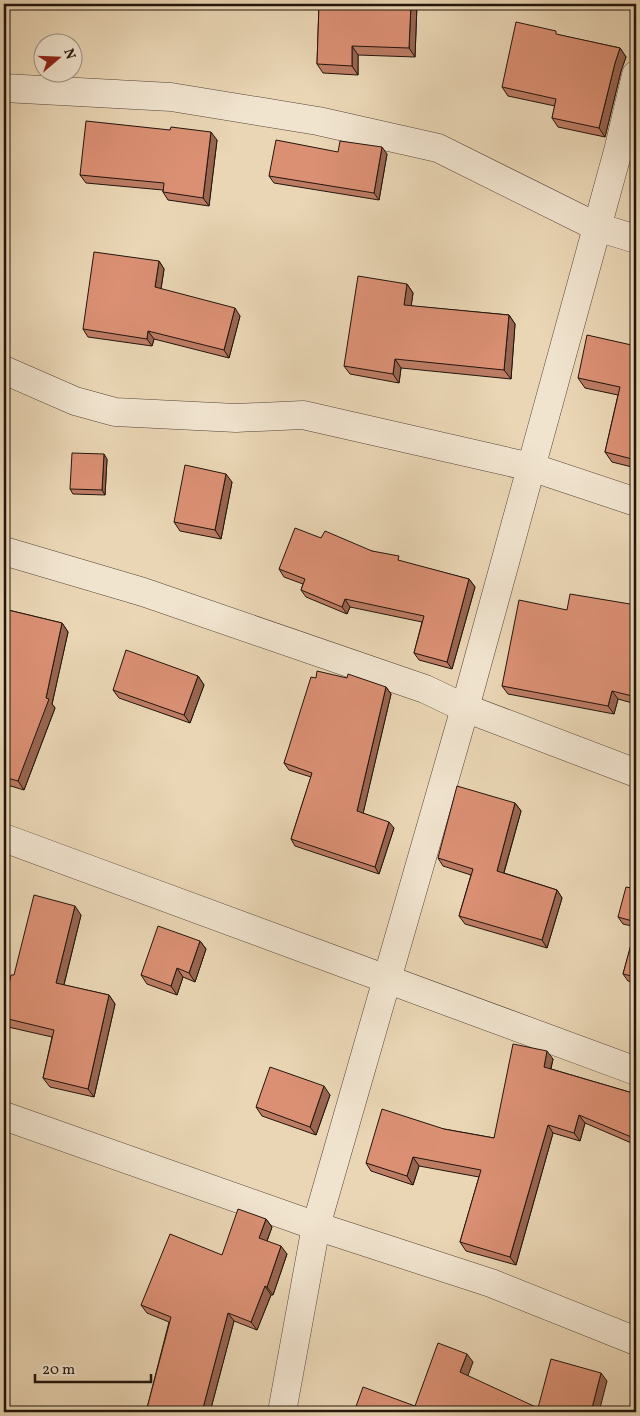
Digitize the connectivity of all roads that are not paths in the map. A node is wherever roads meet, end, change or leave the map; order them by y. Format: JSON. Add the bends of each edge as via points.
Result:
{"nodes":[{"id":1,"x":636,"y":76,"type":"edge"},
{"id":2,"x":4,"y":88,"type":"edge"},
{"id":3,"x":597,"y":227,"type":"junction"},
{"id":4,"x":636,"y":239,"type":"edge"},
{"id":5,"x":4,"y":370,"type":"edge"},
{"id":6,"x":531,"y":467,"type":"junction"},
{"id":7,"x":636,"y":502,"type":"edge"},
{"id":8,"x":4,"y":551,"type":"edge"},
{"id":9,"x":465,"y":708,"type":"junction"},
{"id":10,"x":636,"y":773,"type":"edge"},
{"id":11,"x":4,"y":838,"type":"edge"},
{"id":12,"x":388,"y":980,"type":"junction"},
{"id":13,"x":636,"y":1070,"type":"edge"},
{"id":14,"x":4,"y":1116,"type":"edge"},
{"id":15,"x":316,"y":1226,"type":"junction"},
{"id":16,"x":636,"y":1341,"type":"edge"},
{"id":17,"x":282,"y":1412,"type":"edge"}],
"edges":[{"from":1,"to":3,"type":"street"},
{"from":2,"to":3,"type":"street","via":[[171,97],[318,121],[438,148]]},
{"from":3,"to":4,"type":"street"},
{"from":3,"to":6,"type":"street"},
{"from":5,"to":6,"type":"street","via":[[75,401],[115,412],[236,418],[303,415]]},
{"from":6,"to":7,"type":"street"},
{"from":6,"to":9,"type":"street"},
{"from":8,"to":9,"type":"street","via":[[143,592],[425,689]]},
{"from":9,"to":10,"type":"street"},
{"from":9,"to":12,"type":"street"},
{"from":11,"to":12,"type":"street"},
{"from":12,"to":13,"type":"street"},
{"from":12,"to":15,"type":"street"},
{"from":14,"to":15,"type":"street"},
{"from":15,"to":16,"type":"street","via":[[491,1283]]},
{"from":15,"to":17,"type":"street"}]}
